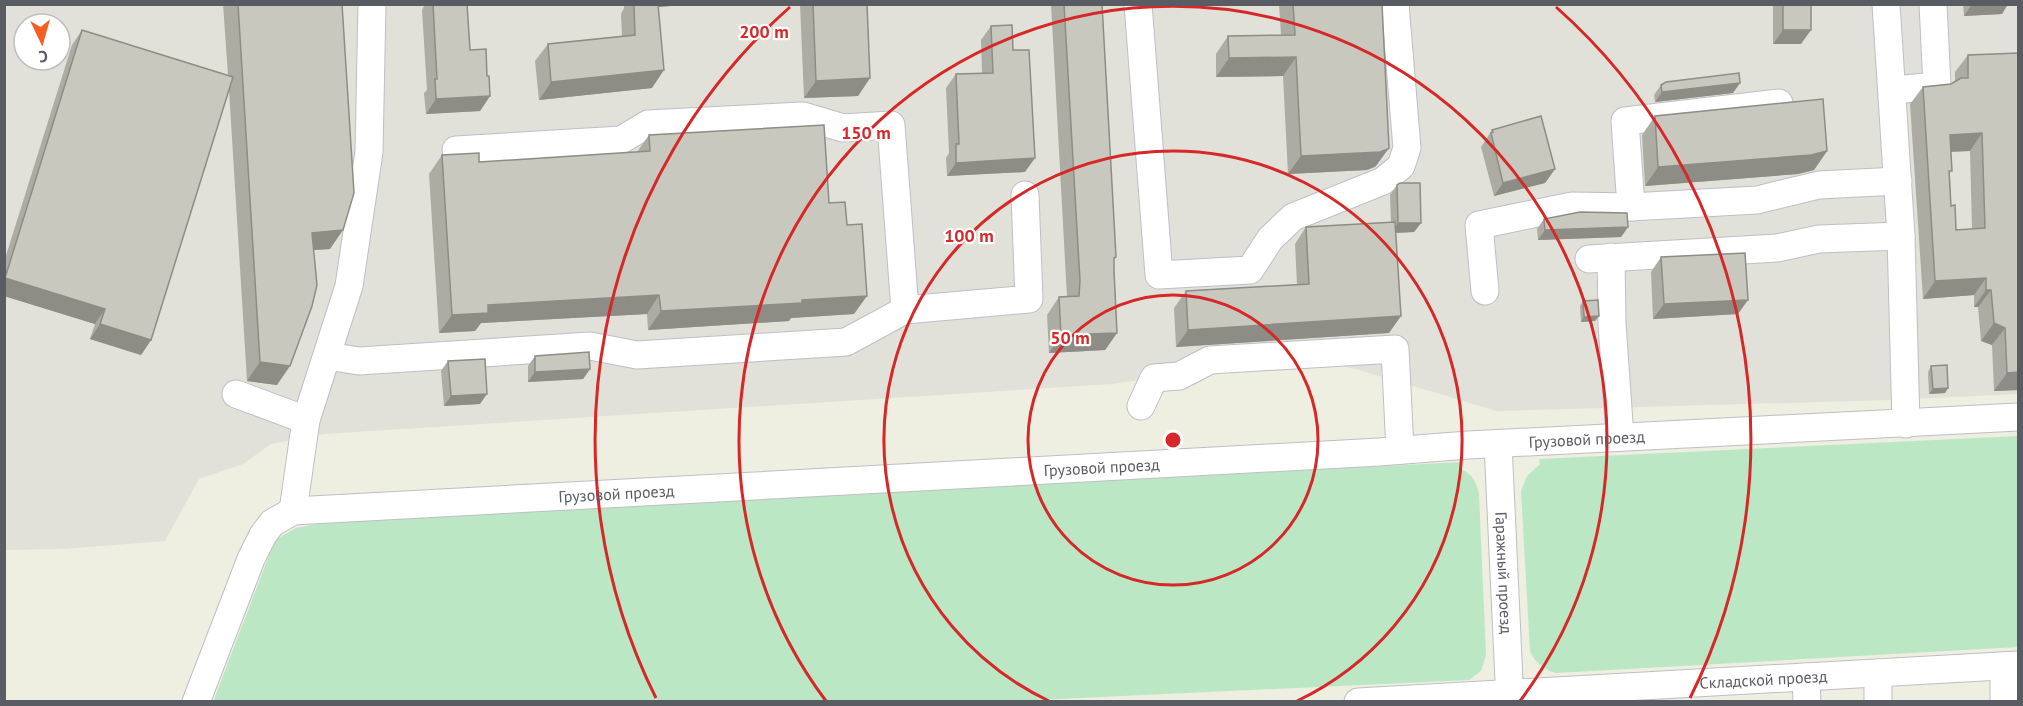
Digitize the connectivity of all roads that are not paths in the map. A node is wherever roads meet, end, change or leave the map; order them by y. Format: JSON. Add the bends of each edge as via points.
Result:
{"nodes":[{"id":1,"x":372,"y":4,"type":"edge"},
{"id":2,"x":1138,"y":4,"type":"edge"},
{"id":3,"x":1395,"y":4,"type":"edge"},
{"id":4,"x":1886,"y":4,"type":"edge"},
{"id":5,"x":1933,"y":4,"type":"edge"},
{"id":6,"x":1893,"y":90,"type":"junction"},
{"id":7,"x":1779,"y":103,"type":"edge"},
{"id":8,"x":456,"y":150,"type":"dead end"},
{"id":9,"x":1898,"y":181,"type":"junction"},
{"id":10,"x":1025,"y":195,"type":"dead end"},
{"id":11,"x":1631,"y":207,"type":"junction"},
{"id":12,"x":1901,"y":236,"type":"junction"},
{"id":13,"x":1485,"y":291,"type":"dead end"},
{"id":14,"x":905,"y":310,"type":"junction"},
{"id":15,"x":327,"y":356,"type":"junction"},
{"id":16,"x":236,"y":394,"type":"dead end"},
{"id":17,"x":1141,"y":406,"type":"dead end"},
{"id":18,"x":2019,"y":417,"type":"edge"},
{"id":19,"x":306,"y":420,"type":"junction"},
{"id":20,"x":1906,"y":424,"type":"junction"},
{"id":21,"x":1620,"y":437,"type":"junction"},
{"id":22,"x":1498,"y":444,"type":"junction"},
{"id":23,"x":1400,"y":450,"type":"junction"},
{"id":24,"x":293,"y":511,"type":"junction"},
{"id":25,"x":2011,"y":665,"type":"edge"},
{"id":26,"x":1878,"y":673,"type":"junction"},
{"id":27,"x":1806,"y":689,"type":"edge"},
{"id":28,"x":1510,"y":697,"type":"edge"},
{"id":29,"x":196,"y":702,"type":"edge"},
{"id":30,"x":1358,"y":702,"type":"edge"},
{"id":31,"x":1878,"y":702,"type":"edge"},
{"id":32,"x":2004,"y":702,"type":"edge"}],
"edges":[{"from":1,"to":15,"type":"street","via":[[369,152],[349,286]]},
{"from":2,"to":3,"type":"street","via":[[1159,275],[1250,270],[1270,239],[1293,217],[1383,181],[1401,166],[1407,148]]},
{"from":4,"to":6,"type":"street"},
{"from":5,"to":6,"type":"street","via":[[1937,86]]},
{"from":6,"to":9,"type":"street"},
{"from":7,"to":11,"type":"street","via":[[1625,121]]},
{"from":8,"to":14,"type":"street","via":[[621,140],[648,124],[803,116],[843,128],[891,125]]},
{"from":9,"to":11,"type":"street","via":[[1819,185],[1757,200]]},
{"from":9,"to":12,"type":"street"},
{"from":10,"to":14,"type":"street","via":[[1029,299]]},
{"from":11,"to":13,"type":"street","via":[[1572,206],[1479,225]]},
{"from":12,"to":20,"type":"street"},
{"from":12,"to":21,"type":"street","via":[[1600,258],[1612,324]]},
{"from":14,"to":15,"type":"street","via":[[846,342],[638,355],[590,346],[359,361]]},
{"from":15,"to":19,"type":"street"},
{"from":16,"to":19,"type":"street"},
{"from":17,"to":23,"type":"street","via":[[1154,378],[1179,376],[1210,360],[1395,349]]},
{"from":18,"to":20,"type":"street","name":"Грузовой проезд"},
{"from":19,"to":24,"type":"street"},
{"from":20,"to":21,"type":"street","name":"Грузовой проезд"},
{"from":21,"to":22,"type":"street","name":"Грузовой проезд"},
{"from":22,"to":23,"type":"street","name":"Грузовой проезд"},
{"from":22,"to":28,"type":"street","name":"Гаражный проезд"},
{"from":23,"to":24,"type":"street","name":"Грузовой проезд"},
{"from":24,"to":29,"type":"street","via":[[272,523],[263,535]]},
{"from":25,"to":26,"type":"street","name":"Складской проезд"},
{"from":25,"to":32,"type":"street"},
{"from":26,"to":27,"type":"street","name":"Складской проезд"},
{"from":26,"to":31,"type":"street"},
{"from":27,"to":28,"type":"street","name":"Складской проезд"},
{"from":28,"to":30,"type":"street","name":"Складской проезд"}]}
